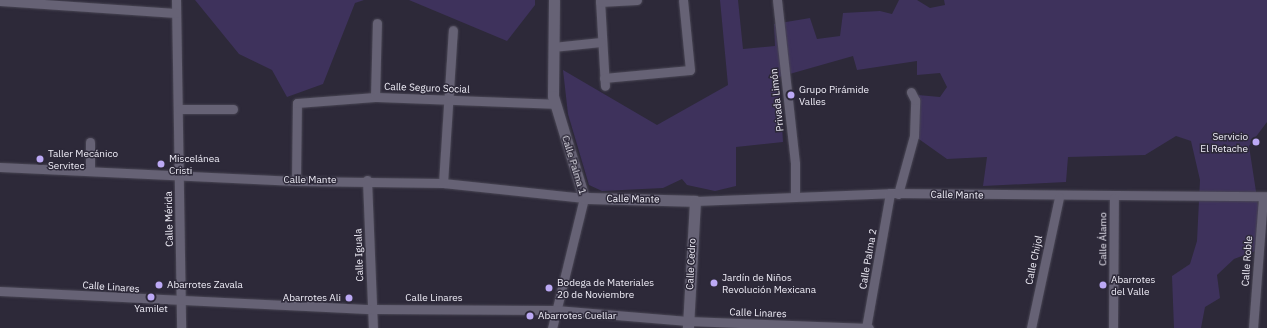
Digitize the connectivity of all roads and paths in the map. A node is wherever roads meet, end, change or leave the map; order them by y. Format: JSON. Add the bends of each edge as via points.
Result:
{"nodes":[{"id":1,"x":176,"y":0,"type":"edge"},
{"id":2,"x":554,"y":0,"type":"edge"},
{"id":3,"x":637,"y":0,"type":"edge"},
{"id":4,"x":683,"y":0,"type":"edge"},
{"id":5,"x":777,"y":0,"type":"edge"},
{"id":6,"x":0,"y":1,"type":"edge"},
{"id":7,"x":600,"y":1,"type":"edge"},
{"id":8,"x":176,"y":13,"type":"junction"},
{"id":9,"x":377,"y":24,"type":"dead end"},
{"id":10,"x":453,"y":30,"type":"dead end"},
{"id":11,"x":601,"y":42,"type":"junction"},
{"id":12,"x":553,"y":46,"type":"junction"},
{"id":13,"x":911,"y":92,"type":"dead end"},
{"id":14,"x":375,"y":97,"type":"junction"},
{"id":15,"x":450,"y":100,"type":"junction"},
{"id":16,"x":555,"y":104,"type":"junction"},
{"id":17,"x":178,"y":109,"type":"junction"},
{"id":18,"x":233,"y":109,"type":"dead end"},
{"id":19,"x":90,"y":142,"type":"dead end"},
{"id":20,"x":0,"y":167,"type":"edge"},
{"id":21,"x":90,"y":170,"type":"junction"},
{"id":22,"x":179,"y":175,"type":"junction"},
{"id":23,"x":367,"y":180,"type":"junction"},
{"id":24,"x":296,"y":181,"type":"junction"},
{"id":25,"x":443,"y":183,"type":"junction"},
{"id":26,"x":894,"y":194,"type":"junction"},
{"id":27,"x":1265,"y":196,"type":"edge"},
{"id":28,"x":794,"y":197,"type":"junction"},
{"id":29,"x":1059,"y":197,"type":"junction"},
{"id":30,"x":584,"y":198,"type":"junction"},
{"id":31,"x":1114,"y":198,"type":"junction"},
{"id":32,"x":695,"y":200,"type":"junction"},
{"id":33,"x":0,"y":291,"type":"edge"},
{"id":34,"x":181,"y":302,"type":"junction"},
{"id":35,"x":372,"y":309,"type":"junction"},
{"id":36,"x":556,"y":310,"type":"junction"},
{"id":37,"x":688,"y":325,"type":"edge"},
{"id":38,"x":181,"y":328,"type":"edge"},
{"id":39,"x":373,"y":328,"type":"edge"},
{"id":40,"x":552,"y":328,"type":"edge"},
{"id":41,"x":867,"y":328,"type":"edge"},
{"id":42,"x":1031,"y":328,"type":"edge"},
{"id":43,"x":1113,"y":328,"type":"edge"},
{"id":44,"x":1253,"y":328,"type":"edge"}],
"edges":[{"from":1,"to":8,"type":"street","name":"Calle Mérida"},
{"from":2,"to":12,"type":"street","name":"Calle Palma 1"},
{"from":3,"to":7,"type":"street"},
{"from":4,"to":11,"type":"street","via":[[690,70],[604,82]]},
{"from":5,"to":28,"type":"street","name":"Privada Limón","via":[[795,164]]},
{"from":6,"to":8,"type":"street"},
{"from":7,"to":11,"type":"street"},
{"from":8,"to":17,"type":"street","name":"Calle Mérida"},
{"from":9,"to":14,"type":"street"},
{"from":10,"to":15,"type":"street"},
{"from":11,"to":12,"type":"street"},
{"from":12,"to":16,"type":"street","name":"Calle Palma 1"},
{"from":13,"to":26,"type":"street","name":"Calle Palma 2","via":[[916,100],[914,136]]},
{"from":14,"to":15,"type":"street","name":"Calle Seguro Social"},
{"from":14,"to":24,"type":"street","name":"Calle Seguro Social","via":[[297,103]]},
{"from":15,"to":16,"type":"street","name":"Calle Seguro Social"},
{"from":15,"to":25,"type":"street"},
{"from":16,"to":30,"type":"street","name":"Calle Palma 1"},
{"from":17,"to":18,"type":"street"},
{"from":17,"to":22,"type":"street","name":"Calle Mérida"},
{"from":19,"to":21,"type":"street"},
{"from":20,"to":21,"type":"street","name":"Calle Mante"},
{"from":21,"to":22,"type":"street","name":"Calle Mante"},
{"from":22,"to":24,"type":"street","name":"Calle Mante"},
{"from":22,"to":34,"type":"street","name":"Calle Mérida"},
{"from":23,"to":24,"type":"street","name":"Calle Mante"},
{"from":23,"to":25,"type":"street","name":"Calle Mante"},
{"from":23,"to":35,"type":"street","name":"Calle Iguala"},
{"from":25,"to":30,"type":"street","name":"Calle Mante"},
{"from":26,"to":28,"type":"street","name":"Calle Mante"},
{"from":26,"to":29,"type":"street","name":"Calle Mante"},
{"from":26,"to":41,"type":"street","name":"Calle Palma 2"},
{"from":27,"to":31,"type":"street","name":"Calle Mante"},
{"from":27,"to":44,"type":"street","name":"Calle Roble"},
{"from":28,"to":32,"type":"street","name":"Calle Mante"},
{"from":29,"to":31,"type":"street","name":"Calle Mante"},
{"from":29,"to":42,"type":"street","name":"Calle Chijol"},
{"from":30,"to":32,"type":"street","name":"Calle Mante"},
{"from":30,"to":36,"type":"street","name":"Calle Palma 1"},
{"from":31,"to":43,"type":"street","name":"Calle Álamo"},
{"from":32,"to":37,"type":"street","name":"Calle Cedro"},
{"from":33,"to":34,"type":"street","name":"Calle Linares"},
{"from":34,"to":35,"type":"street","name":"Calle Linares"},
{"from":34,"to":38,"type":"street","name":"Calle Mérida"},
{"from":35,"to":36,"type":"street","name":"Calle Linares"},
{"from":35,"to":39,"type":"street","name":"Calle Iguala"},
{"from":36,"to":37,"type":"street","name":"Calle Linares"},
{"from":36,"to":40,"type":"street","name":"Calle Palma 1"},
{"from":37,"to":41,"type":"street","name":"Calle Linares"}]}
